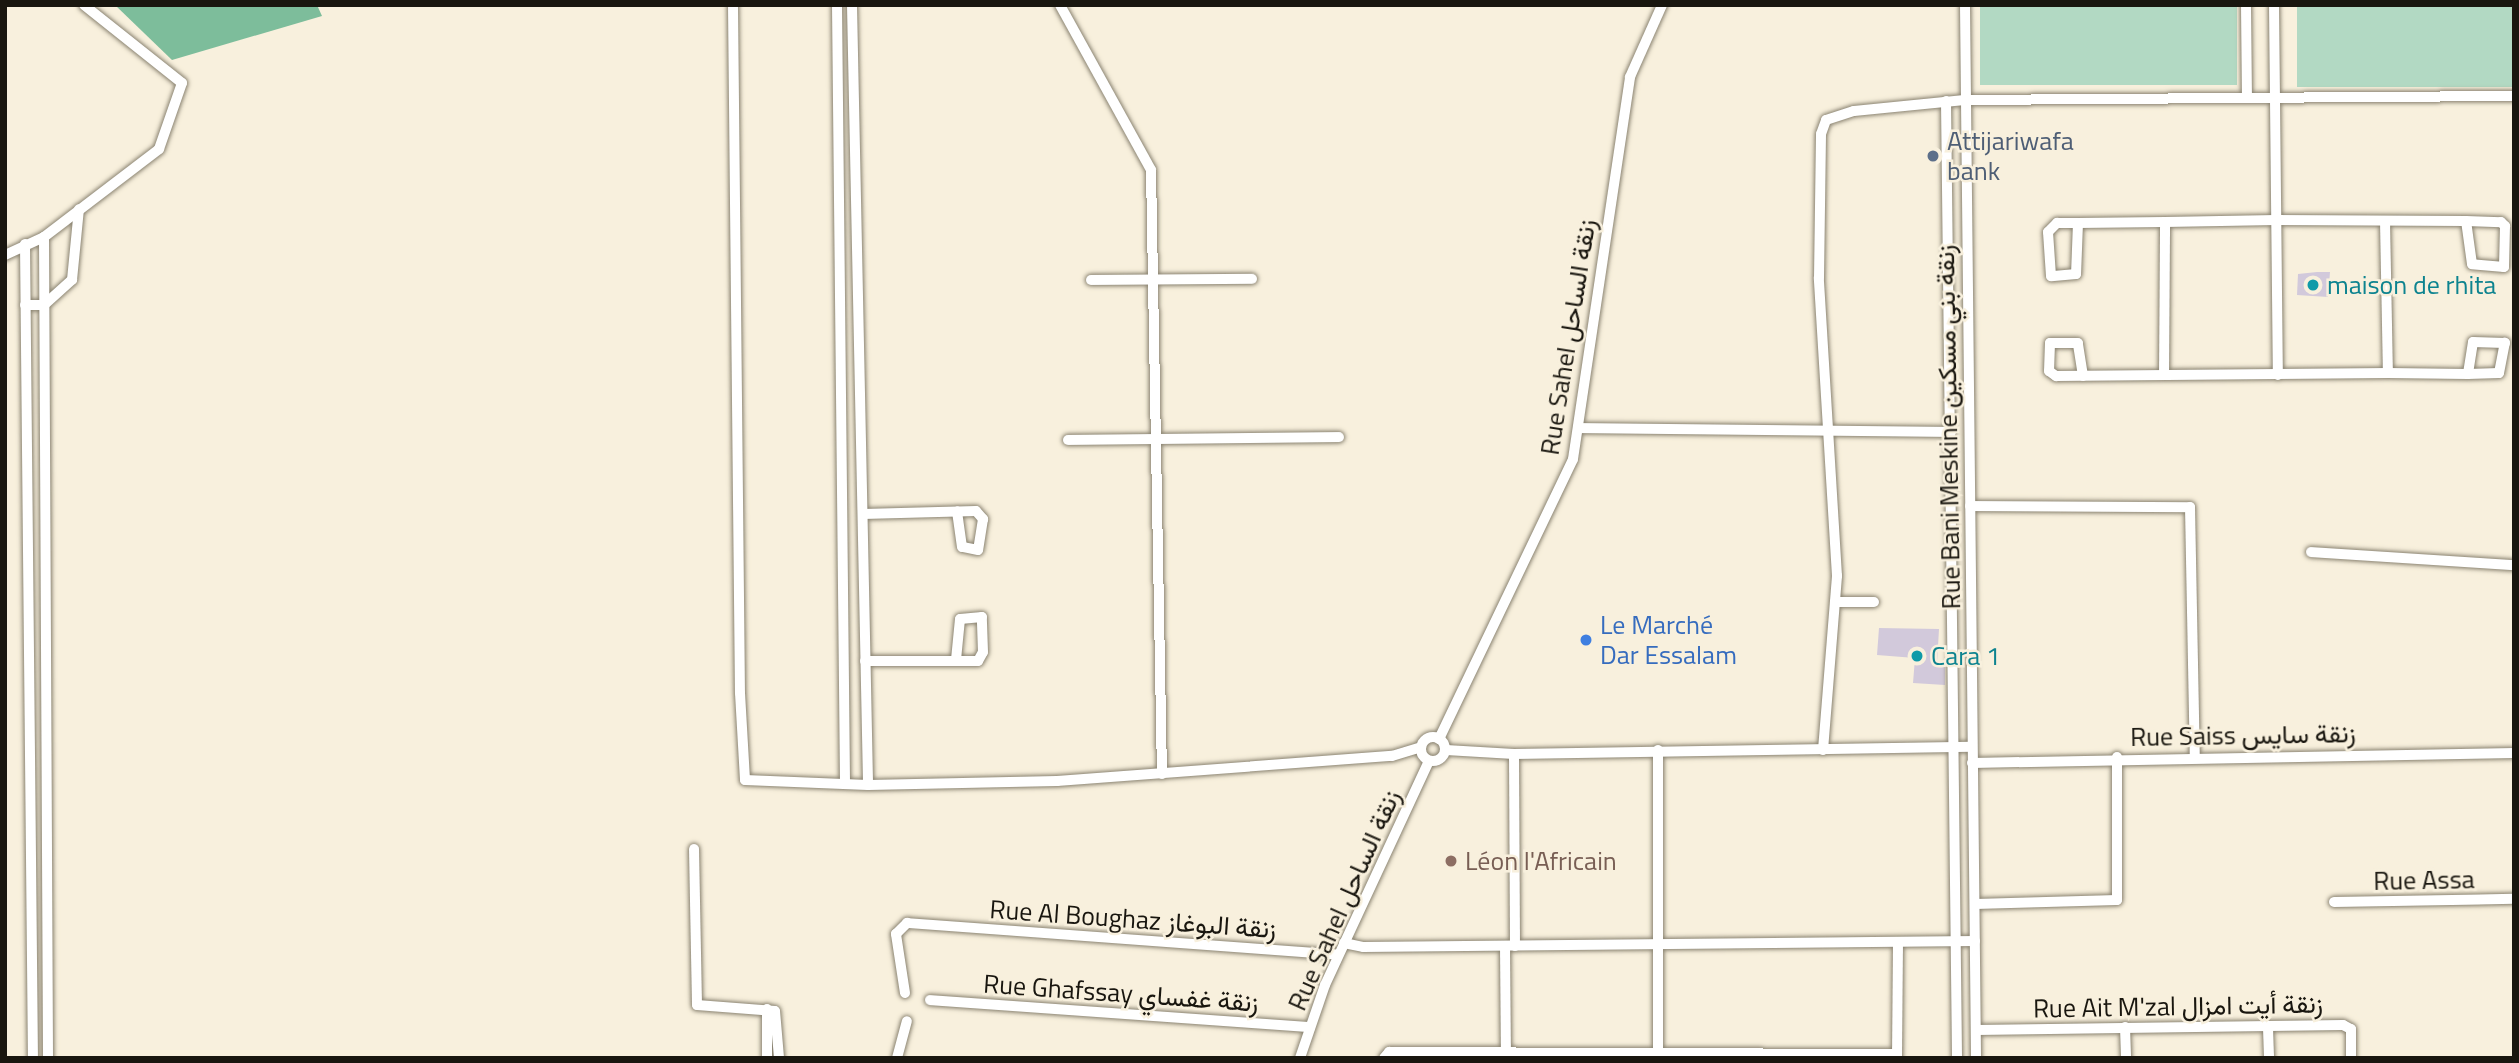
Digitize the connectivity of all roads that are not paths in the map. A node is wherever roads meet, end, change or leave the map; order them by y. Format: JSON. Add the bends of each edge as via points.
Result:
{"nodes":[{"id":1,"x":84,"y":5,"type":"edge"},
{"id":2,"x":733,"y":5,"type":"edge"},
{"id":3,"x":837,"y":5,"type":"edge"},
{"id":4,"x":852,"y":5,"type":"edge"},
{"id":5,"x":1060,"y":5,"type":"edge"},
{"id":6,"x":1662,"y":5,"type":"edge"},
{"id":7,"x":1965,"y":5,"type":"edge"},
{"id":8,"x":2246,"y":5,"type":"edge"},
{"id":9,"x":2274,"y":5,"type":"edge"},
{"id":10,"x":2514,"y":96,"type":"edge"},
{"id":11,"x":2247,"y":98,"type":"junction"},
{"id":12,"x":2276,"y":99,"type":"junction"},
{"id":13,"x":1964,"y":100,"type":"junction"},
{"id":14,"x":1946,"y":101,"type":"junction"},
{"id":15,"x":79,"y":209,"type":"junction"},
{"id":16,"x":2276,"y":220,"type":"junction"},
{"id":17,"x":2385,"y":221,"type":"junction"},
{"id":18,"x":2466,"y":221,"type":"junction"},
{"id":19,"x":2165,"y":222,"type":"junction"},
{"id":20,"x":2078,"y":223,"type":"junction"},
{"id":21,"x":44,"y":237,"type":"junction"},
{"id":22,"x":25,"y":244,"type":"junction"},
{"id":23,"x":5,"y":256,"type":"edge"},
{"id":24,"x":1091,"y":279,"type":"dead end"},
{"id":25,"x":1154,"y":279,"type":"junction"},
{"id":26,"x":1252,"y":279,"type":"dead end"},
{"id":27,"x":25,"y":305,"type":"junction"},
{"id":28,"x":44,"y":305,"type":"junction"},
{"id":29,"x":2388,"y":373,"type":"junction"},
{"id":30,"x":2468,"y":374,"type":"junction"},
{"id":31,"x":2164,"y":375,"type":"junction"},
{"id":32,"x":2278,"y":375,"type":"junction"},
{"id":33,"x":2083,"y":376,"type":"junction"},
{"id":34,"x":1578,"y":428,"type":"junction"},
{"id":35,"x":1825,"y":429,"type":"junction"},
{"id":36,"x":1951,"y":432,"type":"junction"},
{"id":37,"x":1339,"y":437,"type":"dead end"},
{"id":38,"x":1158,"y":439,"type":"junction"},
{"id":39,"x":1068,"y":440,"type":"dead end"},
{"id":40,"x":842,"y":451,"type":"junction"},
{"id":41,"x":863,"y":452,"type":"junction"},
{"id":42,"x":1970,"y":506,"type":"junction"},
{"id":43,"x":957,"y":511,"type":"dead end"},
{"id":44,"x":863,"y":514,"type":"junction"},
{"id":45,"x":2311,"y":552,"type":"dead end"},
{"id":46,"x":2514,"y":565,"type":"edge"},
{"id":47,"x":1835,"y":602,"type":"junction"},
{"id":48,"x":1874,"y":602,"type":"dead end"},
{"id":49,"x":46,"y":643,"type":"junction"},
{"id":50,"x":27,"y":644,"type":"junction"},
{"id":51,"x":956,"y":660,"type":"junction"},
{"id":52,"x":865,"y":661,"type":"junction"},
{"id":53,"x":1439,"y":739,"type":"junction"},
{"id":54,"x":1422,"y":747,"type":"junction"},
{"id":55,"x":1972,"y":747,"type":"junction"},
{"id":56,"x":1952,"y":748,"type":"junction"},
{"id":57,"x":1446,"y":750,"type":"junction"},
{"id":58,"x":1658,"y":750,"type":"junction"},
{"id":59,"x":1823,"y":750,"type":"junction"},
{"id":60,"x":2514,"y":753,"type":"edge"},
{"id":61,"x":1514,"y":754,"type":"junction"},
{"id":62,"x":2117,"y":757,"type":"junction"},
{"id":63,"x":2195,"y":757,"type":"junction"},
{"id":64,"x":1429,"y":761,"type":"junction"},
{"id":65,"x":1972,"y":763,"type":"junction"},
{"id":66,"x":28,"y":768,"type":"junction"},
{"id":67,"x":47,"y":768,"type":"junction"},
{"id":68,"x":1162,"y":774,"type":"junction"},
{"id":69,"x":845,"y":784,"type":"junction"},
{"id":70,"x":868,"y":785,"type":"junction"},
{"id":71,"x":694,"y":849,"type":"dead end"},
{"id":72,"x":2514,"y":899,"type":"edge"},
{"id":73,"x":2334,"y":902,"type":"dead end"},
{"id":74,"x":1975,"y":904,"type":"junction"},
{"id":75,"x":1957,"y":941,"type":"junction"},
{"id":76,"x":1975,"y":941,"type":"junction"},
{"id":77,"x":1898,"y":942,"type":"junction"},
{"id":78,"x":1344,"y":943,"type":"junction"},
{"id":79,"x":1655,"y":944,"type":"junction"},
{"id":80,"x":1510,"y":946,"type":"junction"},
{"id":81,"x":1338,"y":955,"type":"junction"},
{"id":82,"x":48,"y":982,"type":"junction"},
{"id":83,"x":32,"y":983,"type":"junction"},
{"id":84,"x":905,"y":993,"type":"dead end"},
{"id":85,"x":930,"y":1000,"type":"dead end"},
{"id":86,"x":767,"y":1009,"type":"junction"},
{"id":87,"x":907,"y":1021,"type":"dead end"},
{"id":88,"x":1310,"y":1027,"type":"junction"},
{"id":89,"x":2125,"y":1027,"type":"junction"},
{"id":90,"x":2269,"y":1028,"type":"junction"},
{"id":91,"x":1976,"y":1030,"type":"junction"},
{"id":92,"x":1506,"y":1055,"type":"junction"},
{"id":93,"x":1420,"y":1056,"type":"edge"},
{"id":94,"x":1658,"y":1056,"type":"edge"},
{"id":95,"x":1768,"y":1056,"type":"edge"},
{"id":96,"x":1848,"y":1056,"type":"edge"},
{"id":97,"x":1897,"y":1056,"type":"edge"},
{"id":98,"x":1546,"y":1057,"type":"edge"},
{"id":99,"x":33,"y":1058,"type":"edge"},
{"id":100,"x":48,"y":1058,"type":"edge"},
{"id":101,"x":767,"y":1058,"type":"edge"},
{"id":102,"x":779,"y":1058,"type":"edge"},
{"id":103,"x":897,"y":1058,"type":"edge"},
{"id":104,"x":1300,"y":1058,"type":"edge"},
{"id":105,"x":1384,"y":1058,"type":"edge"},
{"id":106,"x":1956,"y":1058,"type":"edge"},
{"id":107,"x":1976,"y":1058,"type":"edge"},
{"id":108,"x":2126,"y":1058,"type":"edge"},
{"id":109,"x":2269,"y":1058,"type":"edge"},
{"id":110,"x":2351,"y":1058,"type":"edge"}],
"edges":[{"from":1,"to":15,"type":"street","via":[[182,83],[159,149]]},
{"from":2,"to":69,"type":"street","via":[[743,774],[753,783]]},
{"from":3,"to":40,"type":"street"},
{"from":4,"to":41,"type":"street"},
{"from":5,"to":25,"type":"street","via":[[1151,170]]},
{"from":6,"to":34,"type":"street","name":"Rue Sahel زنقة الساحل","via":[[1630,77]]},
{"from":7,"to":13,"type":"street","name":"Rue Bani Meskine زنقة بني مسكين"},
{"from":8,"to":11,"type":"street"},
{"from":9,"to":12,"type":"street"},
{"from":10,"to":12,"type":"street"},
{"from":11,"to":12,"type":"street"},
{"from":11,"to":13,"type":"street"},
{"from":12,"to":16,"type":"street"},
{"from":13,"to":14,"type":"street"},
{"from":13,"to":42,"type":"street","name":"Rue Bani Meskine زنقة بني مسكين"},
{"from":14,"to":35,"type":"street","via":[[1843,113],[1823,127],[1819,278]]},
{"from":14,"to":36,"type":"street"},
{"from":15,"to":21,"type":"street"},
{"from":15,"to":28,"type":"street","via":[[76,269],[66,287]]},
{"from":16,"to":17,"type":"street"},
{"from":16,"to":19,"type":"street"},
{"from":16,"to":32,"type":"street"},
{"from":17,"to":18,"type":"street"},
{"from":17,"to":29,"type":"street"},
{"from":18,"to":18,"type":"street","via":[[2472,264],[2504,267],[2504,224]]},
{"from":19,"to":20,"type":"street"},
{"from":19,"to":31,"type":"street"},
{"from":20,"to":20,"type":"street","via":[[2049,229],[2051,276],[2076,274]]},
{"from":21,"to":22,"type":"street"},
{"from":21,"to":28,"type":"street"},
{"from":22,"to":23,"type":"street"},
{"from":22,"to":27,"type":"street"},
{"from":24,"to":25,"type":"street"},
{"from":25,"to":26,"type":"street"},
{"from":25,"to":38,"type":"street"},
{"from":27,"to":28,"type":"street"},
{"from":27,"to":50,"type":"street"},
{"from":28,"to":49,"type":"street"},
{"from":29,"to":30,"type":"street"},
{"from":29,"to":32,"type":"street"},
{"from":30,"to":30,"type":"street","via":[[2473,342],[2505,344],[2499,373]]},
{"from":31,"to":32,"type":"street"},
{"from":31,"to":33,"type":"street"},
{"from":33,"to":33,"type":"street","via":[[2050,374],[2050,343],[2078,343]]},
{"from":34,"to":35,"type":"street"},
{"from":34,"to":53,"type":"street","name":"Rue Sahel زنقة الساحل","via":[[1568,471]]},
{"from":35,"to":36,"type":"street"},
{"from":35,"to":47,"type":"street","via":[[1837,554]]},
{"from":36,"to":56,"type":"street"},
{"from":37,"to":38,"type":"street"},
{"from":38,"to":39,"type":"street"},
{"from":38,"to":68,"type":"street"},
{"from":40,"to":41,"type":"street"},
{"from":40,"to":69,"type":"street"},
{"from":41,"to":44,"type":"street"},
{"from":42,"to":55,"type":"street","name":"Rue Bani Meskine زنقة بني مسكين"},
{"from":42,"to":63,"type":"street","via":[[2190,507]]},
{"from":43,"to":44,"type":"street"},
{"from":44,"to":52,"type":"street"},
{"from":45,"to":46,"type":"street"},
{"from":47,"to":48,"type":"street"},
{"from":47,"to":59,"type":"street"},
{"from":49,"to":50,"type":"street"},
{"from":49,"to":67,"type":"street"},
{"from":50,"to":66,"type":"street"},
{"from":51,"to":51,"type":"street","via":[[982,657],[982,617],[960,619]]},
{"from":51,"to":52,"type":"street"},
{"from":52,"to":70,"type":"street"},
{"from":53,"to":54,"type":"street","via":[[1428,739]]},
{"from":53,"to":57,"type":"street"},
{"from":54,"to":64,"type":"street"},
{"from":54,"to":68,"type":"street","via":[[1392,756]]},
{"from":55,"to":56,"type":"street"},
{"from":55,"to":65,"type":"street","name":"Rue Bani Meskine زنقة بني مسكين"},
{"from":56,"to":59,"type":"street"},
{"from":56,"to":75,"type":"street"},
{"from":57,"to":61,"type":"street"},
{"from":57,"to":64,"type":"street","via":[[1441,759]]},
{"from":58,"to":59,"type":"street"},
{"from":58,"to":61,"type":"street"},
{"from":58,"to":79,"type":"street"},
{"from":60,"to":63,"type":"street","name":"Rue Saiss زنقة سايس"},
{"from":61,"to":80,"type":"street"},
{"from":62,"to":63,"type":"street","name":"Rue Saiss زنقة سايس"},
{"from":62,"to":65,"type":"street","name":"Rue Saiss زنقة سايس"},
{"from":62,"to":74,"type":"street","via":[[2117,900]]},
{"from":64,"to":78,"type":"street","name":"Rue Sahel زنقة الساحل"},
{"from":65,"to":74,"type":"street","name":"Rue Bani Meskine زنقة بني مسكين"},
{"from":66,"to":67,"type":"street"},
{"from":66,"to":83,"type":"street"},
{"from":67,"to":82,"type":"street"},
{"from":68,"to":70,"type":"street"},
{"from":69,"to":70,"type":"street"},
{"from":71,"to":86,"type":"street","via":[[697,1005]]},
{"from":72,"to":73,"type":"street","name":"Rue Assa"},
{"from":74,"to":76,"type":"street","name":"Rue Bani Meskine زنقة بني مسكين"},
{"from":75,"to":76,"type":"street"},
{"from":75,"to":77,"type":"street"},
{"from":75,"to":106,"type":"street"},
{"from":76,"to":91,"type":"street","name":"Rue Bani Meskine زنقة بني مسكين"},
{"from":77,"to":79,"type":"street"},
{"from":77,"to":97,"type":"street"},
{"from":78,"to":80,"type":"street"},
{"from":78,"to":81,"type":"street","name":"Rue Sahel زنقة الساحل"},
{"from":79,"to":80,"type":"street"},
{"from":79,"to":94,"type":"street"},
{"from":80,"to":92,"type":"street"},
{"from":81,"to":84,"type":"street","name":"Rue Al Boughaz زنقة البوغاز","via":[[903,924],[897,930]]},
{"from":81,"to":88,"type":"street","name":"Rue Sahel زنقة الساحل"},
{"from":82,"to":83,"type":"street"},
{"from":82,"to":100,"type":"street"},
{"from":83,"to":99,"type":"street"},
{"from":85,"to":88,"type":"street","name":"Rue Ghafssay زنقة غفساي"},
{"from":86,"to":101,"type":"street"},
{"from":86,"to":102,"type":"street","via":[[779,1016]]},
{"from":87,"to":103,"type":"street"},
{"from":88,"to":104,"type":"street","name":"Rue Sahel زنقة الساحل"},
{"from":89,"to":90,"type":"street","name":"Rue Ait M'zal زنقة أيت امزال"},
{"from":89,"to":91,"type":"street","name":"Rue Ait M'zal زنقة أيت امزال"},
{"from":89,"to":108,"type":"street"},
{"from":90,"to":109,"type":"street"},
{"from":90,"to":110,"type":"street","name":"Rue Ait M'zal زنقة أيت امزال","via":[[2348,1026]]},
{"from":91,"to":107,"type":"street","name":"Rue Bani Meskine زنقة بني مسكين"},
{"from":92,"to":93,"type":"street"},
{"from":92,"to":98,"type":"street"},
{"from":93,"to":105,"type":"street","via":[[1389,1052]]},
{"from":94,"to":95,"type":"street"},
{"from":94,"to":98,"type":"street"},
{"from":95,"to":96,"type":"street"},
{"from":96,"to":97,"type":"street"}]}
